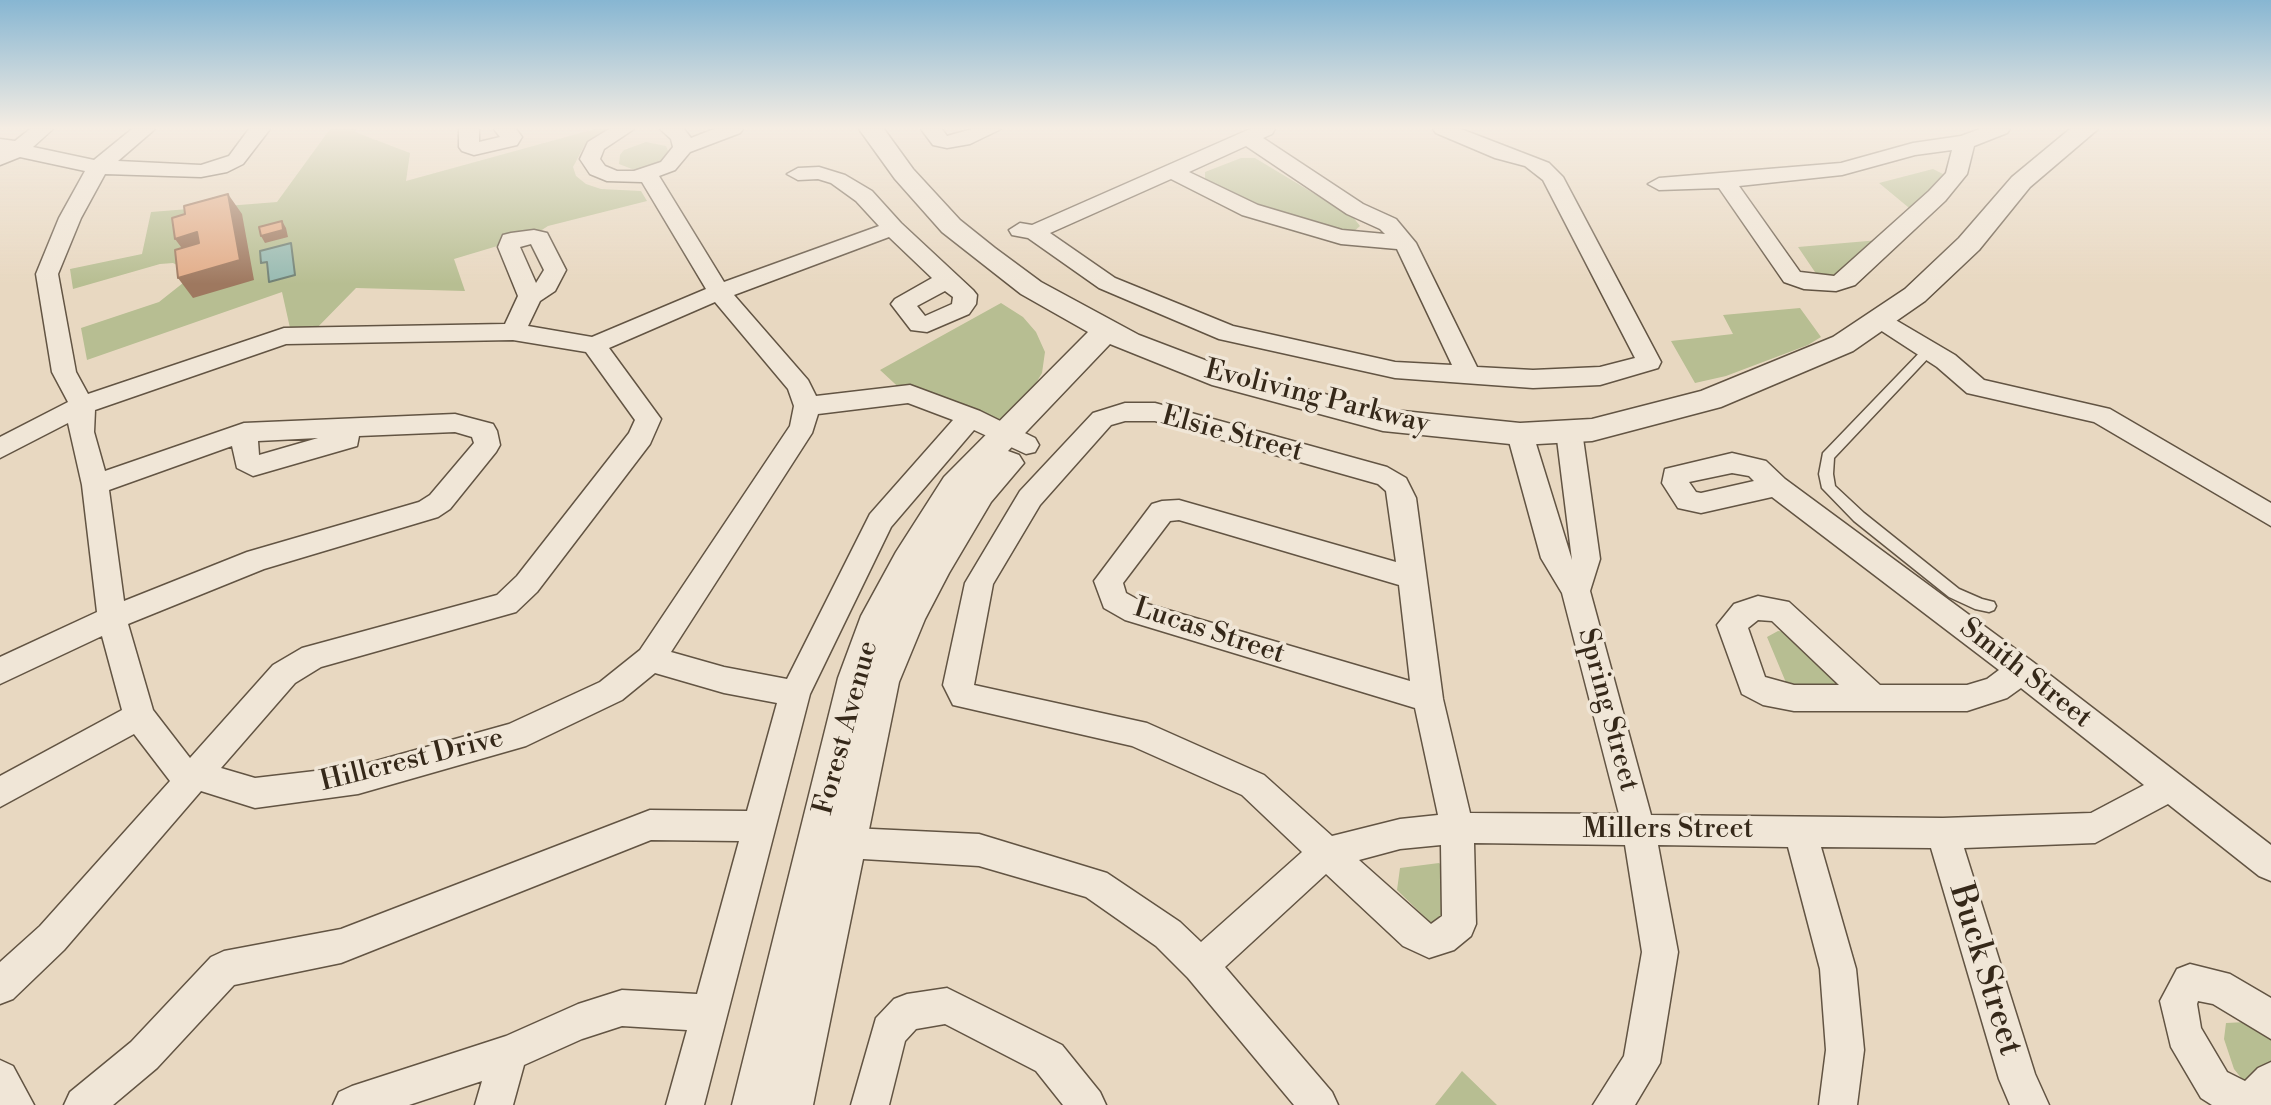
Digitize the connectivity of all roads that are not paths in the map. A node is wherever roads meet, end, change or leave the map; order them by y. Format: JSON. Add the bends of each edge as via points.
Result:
{"nodes":[{"id":1,"x":91,"y":181,"type":"edge"},
{"id":2,"x":651,"y":181,"type":"edge"},
{"id":3,"x":840,"y":181,"type":"edge"},
{"id":4,"x":910,"y":181,"type":"edge"},
{"id":5,"x":1144,"y":181,"type":"edge"},
{"id":6,"x":1190,"y":181,"type":"edge"},
{"id":7,"x":1318,"y":181,"type":"edge"},
{"id":8,"x":1554,"y":181,"type":"edge"},
{"id":9,"x":1725,"y":181,"type":"junction"},
{"id":10,"x":1729,"y":181,"type":"edge"},
{"id":11,"x":1950,"y":181,"type":"edge"},
{"id":12,"x":2023,"y":181,"type":"edge"},
{"id":13,"x":1659,"y":184,"type":"dead end"},
{"id":14,"x":893,"y":228,"type":"junction"},
{"id":15,"x":1405,"y":243,"type":"junction"},
{"id":16,"x":947,"y":280,"type":"dead end"},
{"id":17,"x":719,"y":292,"type":"junction"},
{"id":18,"x":530,"y":296,"type":"dead end"},
{"id":19,"x":1882,"y":320,"type":"junction"},
{"id":20,"x":513,"y":332,"type":"junction"},
{"id":21,"x":1118,"y":336,"type":"junction"},
{"id":22,"x":594,"y":345,"type":"junction"},
{"id":23,"x":1929,"y":350,"type":"junction"},
{"id":24,"x":1469,"y":376,"type":"junction"},
{"id":25,"x":82,"y":405,"type":"junction"},
{"id":26,"x":807,"y":406,"type":"junction"},
{"id":27,"x":971,"y":417,"type":"junction"},
{"id":28,"x":1569,"y":431,"type":"junction"},
{"id":29,"x":1520,"y":434,"type":"junction"},
{"id":30,"x":1016,"y":439,"type":"junction"},
{"id":31,"x":0,"y":449,"type":"edge"},
{"id":32,"x":95,"y":485,"type":"junction"},
{"id":33,"x":1776,"y":486,"type":"dead end"},
{"id":34,"x":2271,"y":516,"type":"edge"},
{"id":35,"x":1413,"y":578,"type":"junction"},
{"id":36,"x":1576,"y":591,"type":"junction"},
{"id":37,"x":1989,"y":606,"type":"dead end"},
{"id":38,"x":112,"y":618,"type":"junction"},
{"id":39,"x":651,"y":659,"type":"junction"},
{"id":40,"x":0,"y":671,"type":"edge"},
{"id":41,"x":2022,"y":671,"type":"junction"},
{"id":42,"x":795,"y":694,"type":"junction"},
{"id":43,"x":1872,"y":697,"type":"dead end"},
{"id":44,"x":1428,"y":699,"type":"junction"},
{"id":45,"x":139,"y":716,"type":"junction"},
{"id":46,"x":195,"y":778,"type":"junction"},
{"id":47,"x":2170,"y":787,"type":"junction"},
{"id":48,"x":0,"y":792,"type":"edge"},
{"id":49,"x":757,"y":826,"type":"junction"},
{"id":50,"x":1457,"y":828,"type":"junction"},
{"id":51,"x":1639,"y":830,"type":"junction"},
{"id":52,"x":1800,"y":831,"type":"junction"},
{"id":53,"x":1943,"y":833,"type":"junction"},
{"id":54,"x":831,"y":842,"type":"junction"},
{"id":55,"x":1325,"y":853,"type":"junction"},
{"id":56,"x":2271,"y":865,"type":"edge"},
{"id":57,"x":1201,"y":966,"type":"junction"},
{"id":58,"x":0,"y":986,"type":"edge"},
{"id":59,"x":709,"y":1013,"type":"junction"},
{"id":60,"x":2271,"y":1021,"type":"edge"},
{"id":61,"x":509,"y":1053,"type":"junction"},
{"id":62,"x":0,"y":1079,"type":"edge"},
{"id":63,"x":2271,"y":1081,"type":"edge"},
{"id":64,"x":1085,"y":1104,"type":"edge"},
{"id":65,"x":15,"y":1105,"type":"edge"},
{"id":66,"x":83,"y":1105,"type":"edge"},
{"id":67,"x":352,"y":1105,"type":"edge"},
{"id":68,"x":494,"y":1105,"type":"edge"},
{"id":69,"x":685,"y":1105,"type":"edge"},
{"id":70,"x":755,"y":1105,"type":"edge"},
{"id":71,"x":790,"y":1105,"type":"edge"},
{"id":72,"x":870,"y":1105,"type":"edge"},
{"id":73,"x":1319,"y":1105,"type":"edge"},
{"id":74,"x":1612,"y":1105,"type":"edge"},
{"id":75,"x":1838,"y":1105,"type":"edge"},
{"id":76,"x":2030,"y":1105,"type":"edge"}],
"edges":[{"from":1,"to":25,"type":"street","name":"Hillcrest Drive","via":[[47,274],[64,372]]},
{"from":2,"to":17,"type":"street"},
{"from":3,"to":14,"type":"street","via":[[864,196]]},
{"from":4,"to":21,"type":"street","name":"Evoliving Parkway","via":[[951,226],[1031,288]]},
{"from":5,"to":24,"type":"street","via":[[1026,231],[1107,283],[1227,333],[1395,370]]},
{"from":6,"to":15,"type":"street","via":[[1250,210],[1341,237]]},
{"from":7,"to":15,"type":"street","via":[[1355,209],[1388,224]]},
{"from":8,"to":24,"type":"street","via":[[1649,362],[1600,376]]},
{"from":9,"to":10,"type":"street"},
{"from":9,"to":11,"type":"street","via":[[1792,277],[1836,284],[1847,280]]},
{"from":9,"to":13,"type":"street"},
{"from":12,"to":19,"type":"street","name":"Evoliving Parkway","via":[[1969,244]]},
{"from":14,"to":16,"type":"street"},
{"from":14,"to":17,"type":"street"},
{"from":15,"to":24,"type":"street"},
{"from":17,"to":22,"type":"street"},
{"from":17,"to":26,"type":"street","via":[[799,386]]},
{"from":18,"to":20,"type":"street"},
{"from":19,"to":23,"type":"street"},
{"from":19,"to":28,"type":"street","name":"Evoliving Parkway","via":[[1843,344],[1710,399],[1592,430]]},
{"from":20,"to":22,"type":"street"},
{"from":20,"to":25,"type":"street","via":[[284,336]]},
{"from":21,"to":29,"type":"street","name":"Evoliving Parkway","via":[[1223,378],[1383,420]]},
{"from":21,"to":30,"type":"street","name":"Forest Avenue"},
{"from":22,"to":46,"type":"street","via":[[648,419],[641,437],[527,584],[506,604],[313,657],[284,674]]},
{"from":23,"to":34,"type":"street","via":[[1976,387],[2101,415]]},
{"from":23,"to":37,"type":"lane","via":[[1828,456],[1829,488],[1954,593]]},
{"from":25,"to":31,"type":"street"},
{"from":25,"to":32,"type":"street","name":"Hillcrest Drive","via":[[81,432]]},
{"from":26,"to":27,"type":"street","via":[[910,394]]},
{"from":26,"to":39,"type":"street","name":"Hillcrest Drive","via":[[803,427]]},
{"from":27,"to":30,"type":"street"},
{"from":27,"to":42,"type":"street","via":[[880,521]]},
{"from":28,"to":29,"type":"street","name":"Evoliving Parkway"},
{"from":28,"to":36,"type":"street","name":"Spring Street","via":[[1586,559]]},
{"from":29,"to":36,"type":"street","name":"Spring Street","via":[[1555,558]]},
{"from":30,"to":54,"type":"street","name":"Forest Avenue","via":[[908,617],[881,682]]},
{"from":32,"to":38,"type":"street","name":"Hillcrest Drive"},
{"from":32,"to":38,"type":"street","via":[[244,432],[455,423],[484,431],[487,445],[428,510],[257,560]]},
{"from":33,"to":41,"type":"street","name":"Smith Street"},
{"from":35,"to":44,"type":"street","name":"Elsie Street"},
{"from":35,"to":44,"type":"street","name":"Lucas Street","via":[[1179,510],[1162,511],[1108,581],[1114,600],[1135,612]]},
{"from":35,"to":55,"type":"street","name":"Elsie Street","via":[[1402,498],[1387,477],[1155,412],[1125,412],[1102,419],[1030,498],[979,583],[958,685],[964,696],[1136,733],[1253,785]]},
{"from":36,"to":51,"type":"street","name":"Spring Street"},
{"from":38,"to":40,"type":"street"},
{"from":38,"to":45,"type":"street","name":"Hillcrest Drive"},
{"from":39,"to":42,"type":"street"},
{"from":39,"to":46,"type":"street","name":"Hillcrest Drive","via":[[611,691],[515,736],[358,780],[255,793]]},
{"from":41,"to":43,"type":"street","via":[[1996,689],[1967,698]]},
{"from":41,"to":47,"type":"street","name":"Smith Street"},
{"from":42,"to":49,"type":"street"},
{"from":44,"to":50,"type":"street","name":"Elsie Street"},
{"from":45,"to":46,"type":"street","name":"Hillcrest Drive","via":[[181,771]]},
{"from":45,"to":48,"type":"street"},
{"from":46,"to":58,"type":"street","via":[[52,938]]},
{"from":47,"to":53,"type":"street","name":"Millers Street","via":[[2095,828]]},
{"from":47,"to":56,"type":"street","name":"Smith Street"},
{"from":49,"to":59,"type":"street"},
{"from":49,"to":66,"type":"street","via":[[650,825],[341,946],[224,969],[144,1055]]},
{"from":50,"to":51,"type":"street","name":"Millers Street"},
{"from":50,"to":55,"type":"street","name":"Millers Street","via":[[1400,834]]},
{"from":50,"to":55,"type":"street","name":"Elsie Street","via":[[1459,924],[1429,941]]},
{"from":51,"to":52,"type":"street","name":"Millers Street"},
{"from":51,"to":74,"type":"street","name":"Spring Street","via":[[1660,952],[1641,1063]]},
{"from":52,"to":53,"type":"street","name":"Millers Street"},
{"from":52,"to":75,"type":"street","via":[[1838,969],[1845,1050]]},
{"from":53,"to":76,"type":"street","name":"Buck Street"},
{"from":54,"to":57,"type":"street","via":[[979,850],[1095,884],[1168,934]]},
{"from":54,"to":70,"type":"street","name":"Forest Avenue"},
{"from":54,"to":71,"type":"street","name":"Forest Avenue"},
{"from":55,"to":57,"type":"street","name":"Millers Street"},
{"from":57,"to":73,"type":"street"},
{"from":59,"to":61,"type":"street","via":[[622,1008]]},
{"from":59,"to":69,"type":"street"},
{"from":60,"to":63,"type":"street","via":[[2217,987],[2190,982],[2178,1001],[2184,1034],[2214,1085],[2237,1099],[2253,1100]]},
{"from":61,"to":67,"type":"street"},
{"from":61,"to":68,"type":"street"},
{"from":62,"to":65,"type":"street"},
{"from":64,"to":72,"type":"street","via":[[1049,1058],[947,1006],[907,1012],[889,1031]]}]}
